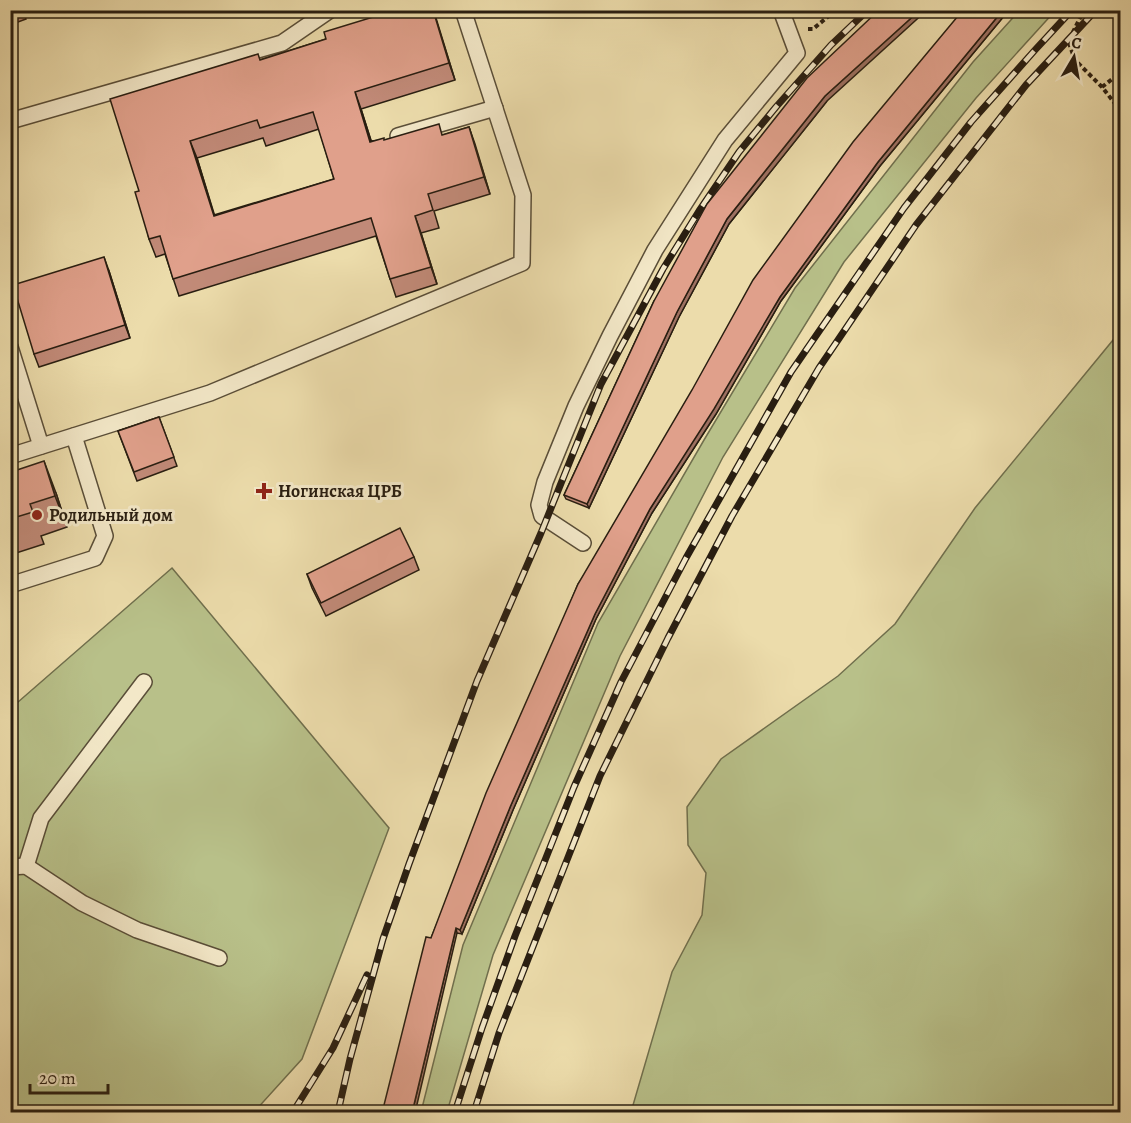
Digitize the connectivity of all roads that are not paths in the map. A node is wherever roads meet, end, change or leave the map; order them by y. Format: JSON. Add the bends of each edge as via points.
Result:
{"nodes":[{"id":1,"x":330,"y":10,"type":"edge"},
{"id":2,"x":463,"y":10,"type":"edge"},
{"id":3,"x":782,"y":10,"type":"edge"},
{"id":4,"x":495,"y":108,"type":"junction"},
{"id":5,"x":10,"y":121,"type":"edge"},
{"id":6,"x":398,"y":136,"type":"edge"},
{"id":7,"x":10,"y":347,"type":"edge"},
{"id":8,"x":74,"y":436,"type":"junction"},
{"id":9,"x":41,"y":446,"type":"junction"},
{"id":10,"x":10,"y":456,"type":"edge"},
{"id":11,"x":583,"y":543,"type":"dead end"},
{"id":12,"x":10,"y":585,"type":"edge"},
{"id":13,"x":144,"y":682,"type":"dead end"},
{"id":14,"x":18,"y":866,"type":"edge"},
{"id":15,"x":219,"y":958,"type":"dead end"}],
"edges":[{"from":1,"to":5,"type":"lane","via":[[282,43]]},
{"from":2,"to":4,"type":"lane"},
{"from":3,"to":11,"type":"lane","via":[[797,53],[725,140],[655,250],[576,406],[545,482],[539,505],[542,516]]},
{"from":4,"to":6,"type":"lane"},
{"from":4,"to":8,"type":"lane","via":[[523,195],[522,263],[210,393]]},
{"from":7,"to":9,"type":"lane"},
{"from":8,"to":9,"type":"lane"},
{"from":8,"to":12,"type":"lane","via":[[105,536],[95,558]]},
{"from":9,"to":10,"type":"lane"},
{"from":13,"to":14,"type":"lane","via":[[41,818]]},
{"from":14,"to":15,"type":"lane","via":[[137,930]]}]}
